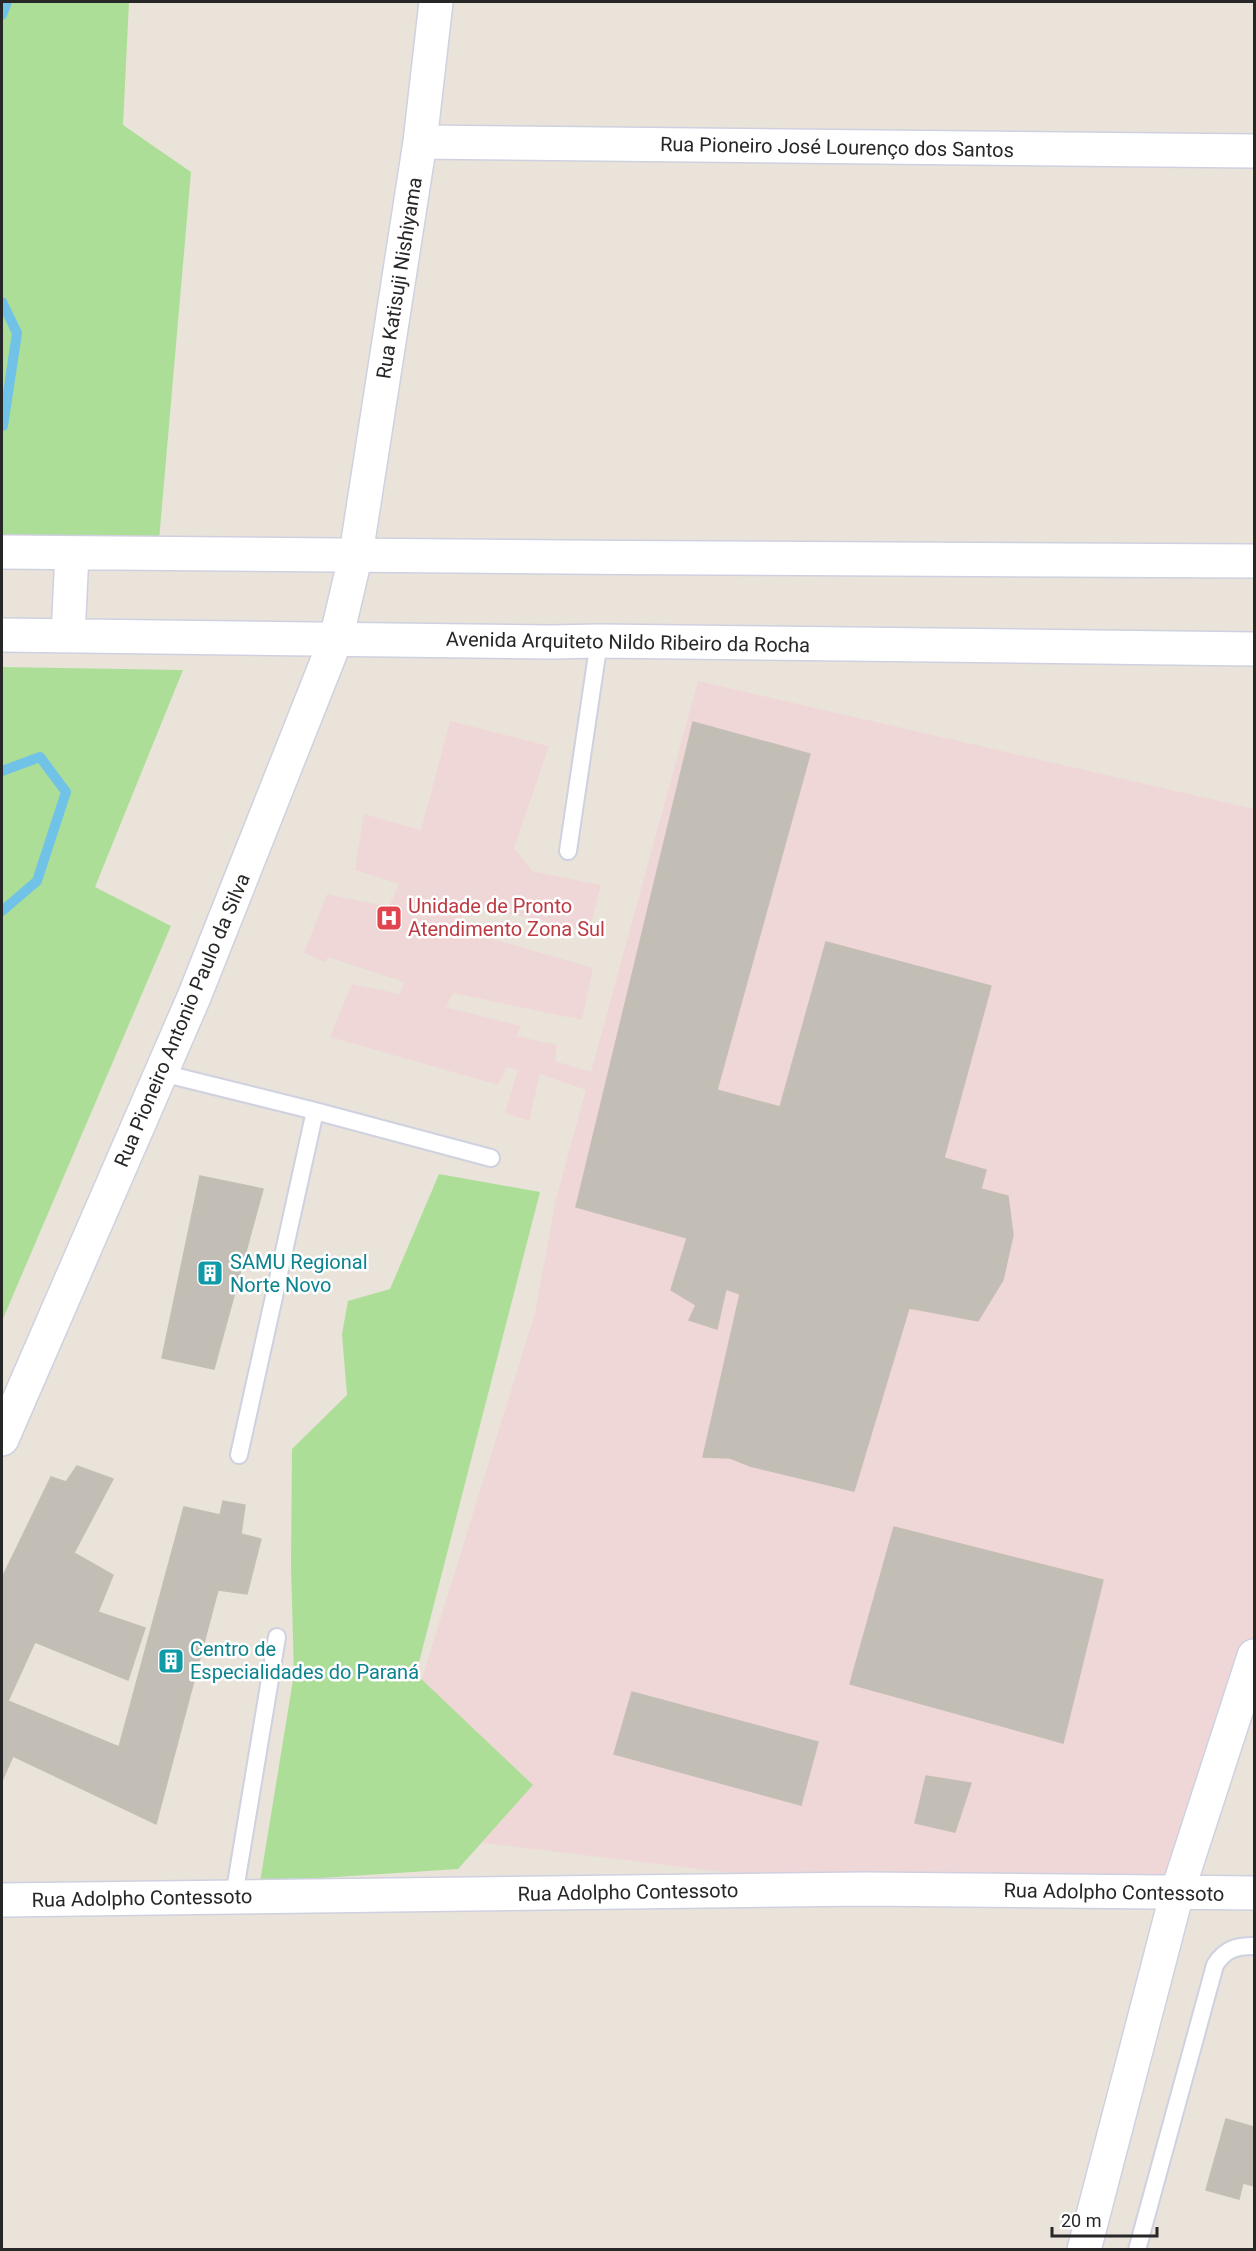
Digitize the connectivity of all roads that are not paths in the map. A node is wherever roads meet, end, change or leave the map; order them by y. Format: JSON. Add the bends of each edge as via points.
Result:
{"nodes":[{"id":1,"x":436,"y":2,"type":"edge"},
{"id":2,"x":420,"y":142,"type":"junction"},
{"id":3,"x":1254,"y":151,"type":"edge"},
{"id":4,"x":2,"y":552,"type":"edge"},
{"id":5,"x":72,"y":553,"type":"junction"},
{"id":6,"x":356,"y":554,"type":"junction"},
{"id":7,"x":1254,"y":561,"type":"edge"},
{"id":8,"x":347,"y":595,"type":"joint"},
{"id":9,"x":2,"y":634,"type":"edge"},
{"id":10,"x":68,"y":636,"type":"junction"},
{"id":11,"x":336,"y":639,"type":"junction"},
{"id":12,"x":599,"y":641,"type":"junction"},
{"id":13,"x":1254,"y":649,"type":"edge"},
{"id":14,"x":568,"y":851,"type":"dead end"},
{"id":15,"x":162,"y":1073,"type":"junction"},
{"id":16,"x":315,"y":1111,"type":"junction"},
{"id":17,"x":491,"y":1158,"type":"dead end"},
{"id":18,"x":2,"y":1440,"type":"edge"},
{"id":19,"x":239,"y":1455,"type":"dead end"},
{"id":20,"x":277,"y":1637,"type":"dead end"},
{"id":21,"x":1254,"y":1656,"type":"edge"},
{"id":22,"x":1177,"y":1893,"type":"junction"},
{"id":23,"x":1254,"y":1893,"type":"edge"},
{"id":24,"x":234,"y":1896,"type":"junction"},
{"id":25,"x":2,"y":1900,"type":"edge"},
{"id":26,"x":1254,"y":1946,"type":"edge"},
{"id":27,"x":1084,"y":2250,"type":"edge"},
{"id":28,"x":1137,"y":2250,"type":"edge"}],
"edges":[{"from":1,"to":2,"type":"street","name":"Rua Katisuji Nishiyama"},
{"from":2,"to":3,"type":"street","name":"Rua Pioneiro José Lourenço dos Santos"},
{"from":2,"to":6,"type":"street","name":"Rua Katisuji Nishiyama"},
{"from":4,"to":5,"type":"street"},
{"from":5,"to":6,"type":"street"},
{"from":5,"to":10,"type":"street"},
{"from":6,"to":7,"type":"street"},
{"from":6,"to":8,"type":"street","name":"Rua Katisuji Nishiyama"},
{"from":8,"to":11,"type":"street","name":"Rua Pioneiro Antonio Paulo da Silva"},
{"from":9,"to":10,"type":"street","name":"Avenida Arquiteto Nildo Ribeiro da Rocha"},
{"from":10,"to":11,"type":"street","name":"Avenida Arquiteto Nildo Ribeiro da Rocha"},
{"from":11,"to":12,"type":"street","name":"Avenida Arquiteto Nildo Ribeiro da Rocha"},
{"from":11,"to":15,"type":"street","name":"Rua Pioneiro Antonio Paulo da Silva"},
{"from":12,"to":13,"type":"street","name":"Avenida Arquiteto Nildo Ribeiro da Rocha"},
{"from":12,"to":14,"type":"lane"},
{"from":15,"to":16,"type":"lane"},
{"from":15,"to":18,"type":"street","name":"Rua Pioneiro Antonio Paulo da Silva"},
{"from":16,"to":17,"type":"lane"},
{"from":16,"to":19,"type":"lane"},
{"from":20,"to":24,"type":"lane"},
{"from":21,"to":22,"type":"street"},
{"from":22,"to":23,"type":"street","name":"Rua Adolpho Contessoto"},
{"from":22,"to":24,"type":"street","name":"Rua Adolpho Contessoto","via":[[865,1889]]},
{"from":22,"to":27,"type":"street"},
{"from":24,"to":25,"type":"street","name":"Rua Adolpho Contessoto"},
{"from":26,"to":28,"type":"lane","via":[[1232,1948],[1215,1965]]}]}
